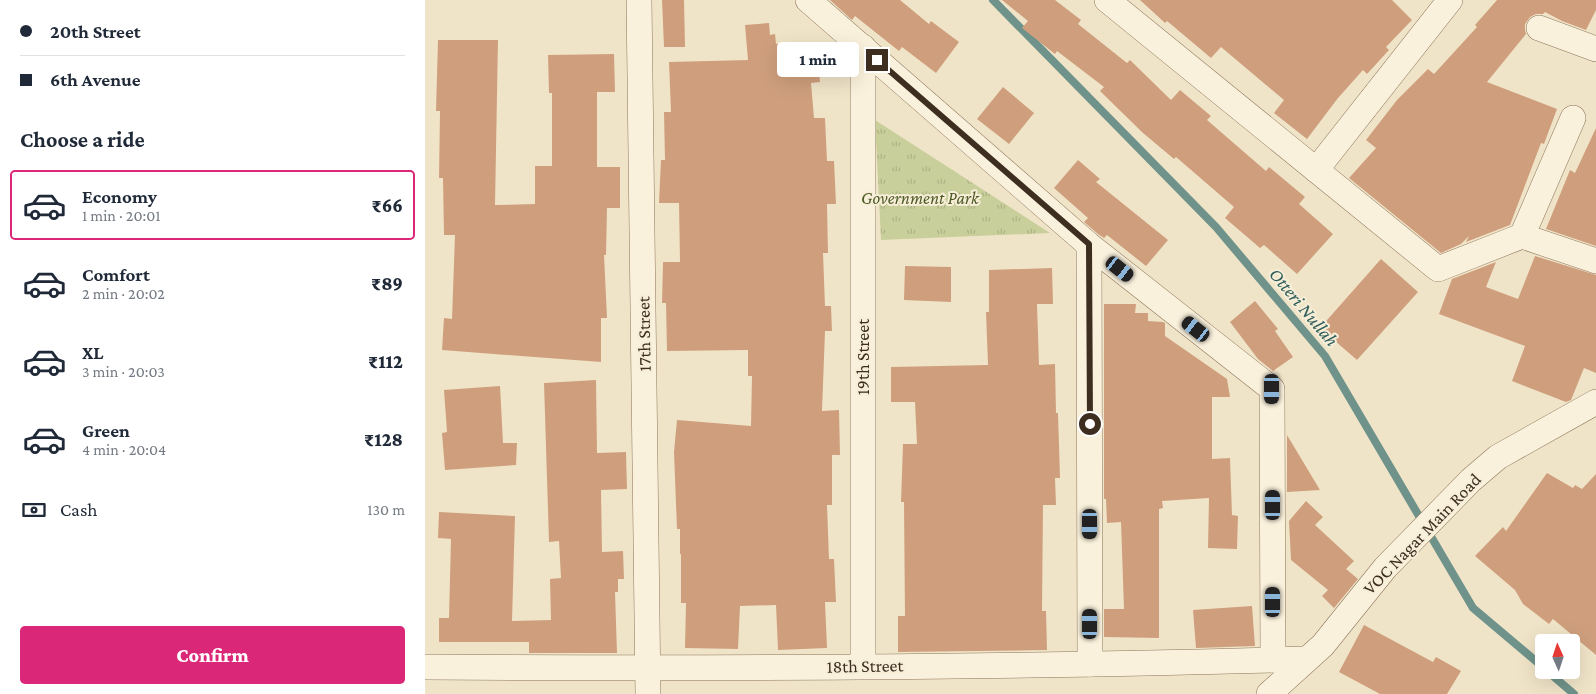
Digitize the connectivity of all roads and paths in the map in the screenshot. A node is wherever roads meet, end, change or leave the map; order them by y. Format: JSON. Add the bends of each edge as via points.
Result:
{"nodes":[{"id":1,"x":639,"y":0,"type":"edge"},
{"id":2,"x":808,"y":0,"type":"edge"},
{"id":3,"x":1107,"y":0,"type":"edge"},
{"id":4,"x":1448,"y":1,"type":"edge"},
{"id":5,"x":1539,"y":28,"type":"dead end"},
{"id":6,"x":863,"y":47,"type":"junction"},
{"id":7,"x":1596,"y":49,"type":"edge"},
{"id":8,"x":1573,"y":118,"type":"dead end"},
{"id":9,"x":1316,"y":170,"type":"junction"},
{"id":10,"x":1522,"y":236,"type":"junction"},
{"id":11,"x":1089,"y":244,"type":"junction"},
{"id":12,"x":1596,"y":261,"type":"edge"},
{"id":13,"x":1596,"y":402,"type":"edge"},
{"id":14,"x":1273,"y":660,"type":"junction"},
{"id":15,"x":1305,"y":660,"type":"junction"},
{"id":16,"x":1090,"y":664,"type":"junction"},
{"id":17,"x":863,"y":666,"type":"junction"},
{"id":18,"x":425,"y":667,"type":"edge"},
{"id":19,"x":648,"y":669,"type":"junction"},
{"id":20,"x":648,"y":694,"type":"edge"},
{"id":21,"x":1269,"y":694,"type":"edge"}],
"edges":[{"from":1,"to":19,"type":"street","name":"17th Street"},
{"from":2,"to":6,"type":"street"},
{"from":3,"to":9,"type":"street"},
{"from":4,"to":9,"type":"street"},
{"from":5,"to":7,"type":"street"},
{"from":6,"to":11,"type":"street"},
{"from":6,"to":17,"type":"street","name":"19th Street"},
{"from":8,"to":10,"type":"street"},
{"from":9,"to":10,"type":"street","via":[[1438,269]]},
{"from":10,"to":12,"type":"street"},
{"from":11,"to":14,"type":"street","via":[[1272,389]]},
{"from":11,"to":16,"type":"street"},
{"from":13,"to":15,"type":"street","name":"VOC Nagar Main Road","via":[[1498,456],[1385,568],[1323,645]]},
{"from":14,"to":15,"type":"street","name":"18th Street"},
{"from":14,"to":16,"type":"street","name":"18th Street"},
{"from":15,"to":21,"type":"street","name":"VOC Nagar Main Road"},
{"from":16,"to":17,"type":"street","name":"18th Street"},
{"from":17,"to":19,"type":"street","name":"18th Street"},
{"from":18,"to":19,"type":"street","name":"18th Street"},
{"from":19,"to":20,"type":"street","name":"17th Street"}]}
